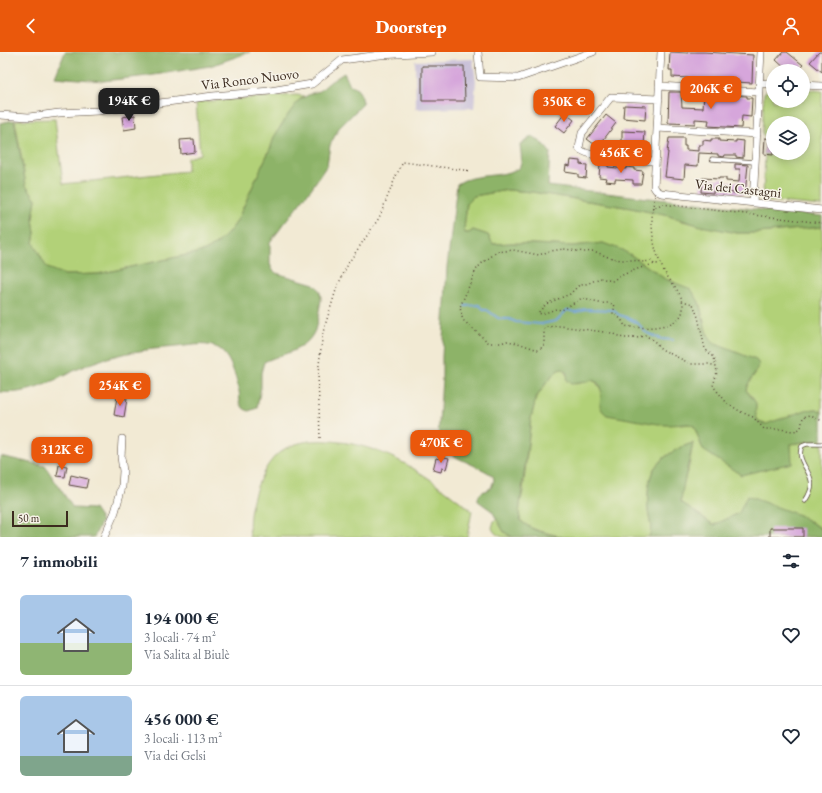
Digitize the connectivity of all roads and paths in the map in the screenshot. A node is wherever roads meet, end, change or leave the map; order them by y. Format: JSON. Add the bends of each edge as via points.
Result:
{"nodes":[{"id":1,"x":432,"y":52,"type":"edge"},
{"id":2,"x":478,"y":52,"type":"edge"},
{"id":3,"x":593,"y":52,"type":"edge"},
{"id":4,"x":661,"y":52,"type":"edge"},
{"id":5,"x":761,"y":52,"type":"edge"},
{"id":6,"x":759,"y":83,"type":"junction"},
{"id":7,"x":766,"y":84,"type":"edge"},
{"id":8,"x":810,"y":85,"type":"edge"},
{"id":9,"x":659,"y":86,"type":"junction"},
{"id":10,"x":822,"y":86,"type":"edge"},
{"id":11,"x":759,"y":92,"type":"junction"},
{"id":12,"x":659,"y":99,"type":"junction"},
{"id":13,"x":0,"y":115,"type":"edge"},
{"id":14,"x":657,"y":128,"type":"junction"},
{"id":15,"x":757,"y":134,"type":"junction"},
{"id":16,"x":712,"y":159,"type":"dead end"},
{"id":17,"x":655,"y":161,"type":"junction"},
{"id":18,"x":755,"y":162,"type":"junction"},
{"id":19,"x":471,"y":171,"type":"dead end"},
{"id":20,"x":655,"y":189,"type":"junction"},
{"id":21,"x":753,"y":203,"type":"junction"},
{"id":22,"x":652,"y":209,"type":"junction"},
{"id":23,"x":822,"y":210,"type":"edge"},
{"id":24,"x":822,"y":223,"type":"edge"},
{"id":25,"x":654,"y":264,"type":"junction"},
{"id":26,"x":661,"y":264,"type":"junction"},
{"id":27,"x":682,"y":301,"type":"junction"},
{"id":28,"x":716,"y":366,"type":"junction"},
{"id":29,"x":822,"y":421,"type":"edge"},
{"id":30,"x":320,"y":438,"type":"dead end"},
{"id":31,"x":122,"y":439,"type":"dead end"},
{"id":32,"x":822,"y":444,"type":"edge"},
{"id":33,"x":805,"y":501,"type":"dead end"},
{"id":34,"x":104,"y":537,"type":"edge"}],
"edges":[{"from":1,"to":13,"type":"street","name":"Via Ronco Nuovo","via":[[342,60],[312,84],[270,91],[98,111],[29,117]]},
{"from":2,"to":3,"type":"street","via":[[480,76],[518,78]]},
{"from":4,"to":9,"type":"street"},
{"from":5,"to":6,"type":"street"},
{"from":6,"to":7,"type":"street"},
{"from":6,"to":11,"type":"street"},
{"from":8,"to":10,"type":"street"},
{"from":9,"to":11,"type":"street"},
{"from":9,"to":12,"type":"street"},
{"from":11,"to":15,"type":"street"},
{"from":12,"to":14,"type":"street"},
{"from":12,"to":17,"type":"street","via":[[611,97],[582,133],[578,148],[581,152],[601,157]]},
{"from":14,"to":15,"type":"street"},
{"from":14,"to":17,"type":"street"},
{"from":15,"to":18,"type":"street"},
{"from":16,"to":18,"type":"lane"},
{"from":17,"to":20,"type":"street"},
{"from":18,"to":21,"type":"street"},
{"from":19,"to":30,"type":"path","via":[[403,162],[379,218],[337,287],[322,332],[318,374]]},
{"from":20,"to":21,"type":"street","name":"Via dei Castagni","via":[[661,193]]},
{"from":20,"to":22,"type":"path"},
{"from":21,"to":23,"type":"street","name":"Via dei Castagni"},
{"from":22,"to":24,"type":"path","via":[[662,204]]},
{"from":22,"to":26,"type":"path","via":[[654,243]]},
{"from":25,"to":26,"type":"path"},
{"from":25,"to":27,"type":"path","via":[[612,281],[600,278],[578,286],[570,294],[546,304],[538,313],[562,310],[582,298],[614,305],[613,313],[622,319],[625,326],[655,327],[678,319],[683,311]]},
{"from":25,"to":28,"type":"path","via":[[651,261],[620,260],[594,251],[564,249],[539,255],[513,250],[497,252],[476,270],[460,307],[462,317],[489,343],[507,341],[538,350],[544,346],[546,327],[560,326],[611,333],[623,338],[645,335],[662,349],[691,364]]},
{"from":26,"to":27,"type":"path"},
{"from":27,"to":28,"type":"path","via":[[692,304],[698,317],[705,349],[714,357]]},
{"from":28,"to":29,"type":"path","via":[[713,386],[716,390],[727,403],[753,417],[764,429],[795,431],[801,428],[803,416],[811,415]]},
{"from":31,"to":34,"type":"street","via":[[122,487]]},
{"from":32,"to":33,"type":"lane","via":[[807,444],[802,446],[799,452],[811,481],[810,492]]}]}
